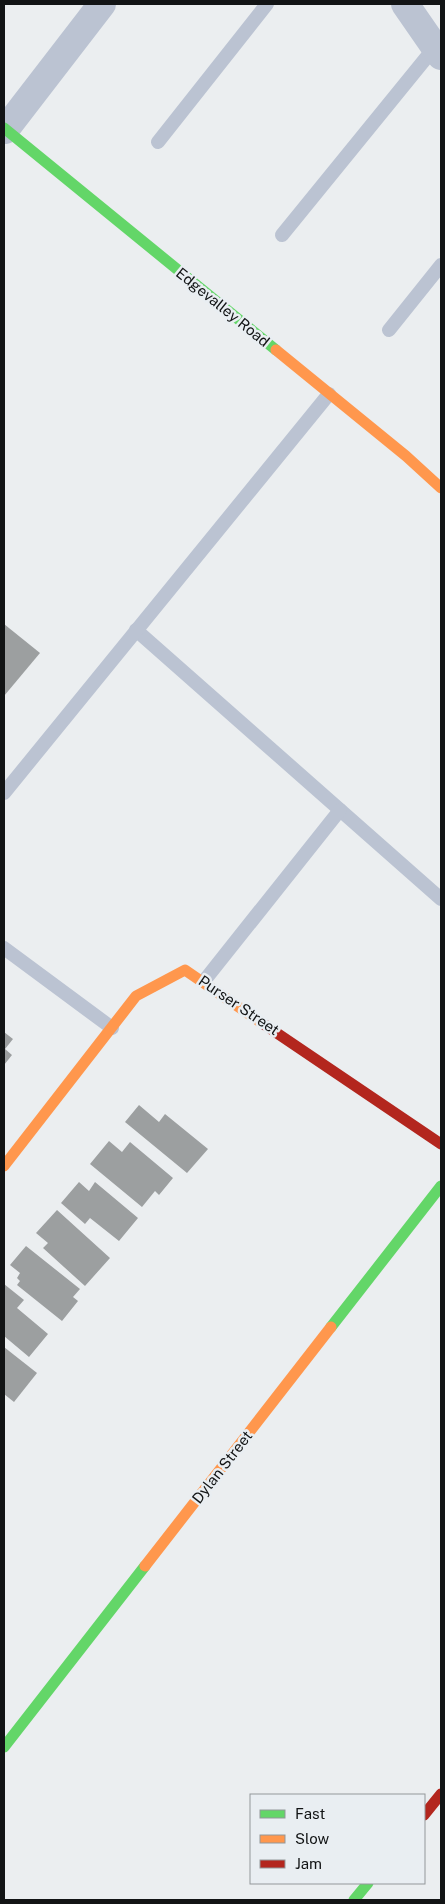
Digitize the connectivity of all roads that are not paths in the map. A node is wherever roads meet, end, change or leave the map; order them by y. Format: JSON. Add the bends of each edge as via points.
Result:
{"nodes":[{"id":1,"x":102,"y":4,"type":"edge"},
{"id":2,"x":267,"y":4,"type":"edge"},
{"id":3,"x":405,"y":4,"type":"edge"},
{"id":4,"x":438,"y":52,"type":"edge"},
{"id":5,"x":4,"y":129,"type":"edge"},
{"id":6,"x":158,"y":142,"type":"dead end"},
{"id":7,"x":282,"y":235,"type":"dead end"},
{"id":8,"x":441,"y":265,"type":"edge"},
{"id":9,"x":389,"y":330,"type":"dead end"},
{"id":10,"x":329,"y":394,"type":"junction"},
{"id":11,"x":441,"y":488,"type":"edge"},
{"id":12,"x":136,"y":630,"type":"junction"},
{"id":13,"x":4,"y":793,"type":"edge"},
{"id":14,"x":340,"y":810,"type":"junction"},
{"id":15,"x":441,"y":899,"type":"edge"},
{"id":16,"x":4,"y":948,"type":"edge"},
{"id":17,"x":204,"y":981,"type":"junction"},
{"id":18,"x":112,"y":1028,"type":"junction"},
{"id":19,"x":441,"y":1144,"type":"edge"},
{"id":20,"x":4,"y":1166,"type":"edge"},
{"id":21,"x":441,"y":1186,"type":"edge"},
{"id":22,"x":4,"y":1747,"type":"edge"},
{"id":23,"x":441,"y":1794,"type":"edge"},
{"id":24,"x":425,"y":1814,"type":"edge"},
{"id":25,"x":367,"y":1884,"type":"edge"},
{"id":26,"x":354,"y":1900,"type":"edge"}],
"edges":[{"from":1,"to":5,"type":"street"},
{"from":2,"to":6,"type":"lane"},
{"from":3,"to":4,"type":"street"},
{"from":4,"to":7,"type":"lane"},
{"from":5,"to":10,"type":"street","name":"Edgevalley Road"},
{"from":8,"to":9,"type":"lane"},
{"from":10,"to":11,"type":"street","name":"Edgevalley Road"},
{"from":10,"to":12,"type":"lane"},
{"from":12,"to":13,"type":"lane"},
{"from":12,"to":14,"type":"lane"},
{"from":14,"to":15,"type":"lane"},
{"from":14,"to":17,"type":"lane"},
{"from":16,"to":18,"type":"lane"},
{"from":17,"to":18,"type":"street","name":"Purser Street","via":[[185,970],[136,996]]},
{"from":17,"to":19,"type":"street","name":"Purser Street"},
{"from":18,"to":20,"type":"street","name":"Purser Street"},
{"from":21,"to":22,"type":"street","name":"Dylan Street"},
{"from":23,"to":24,"type":"street"},
{"from":25,"to":26,"type":"street"}]}
